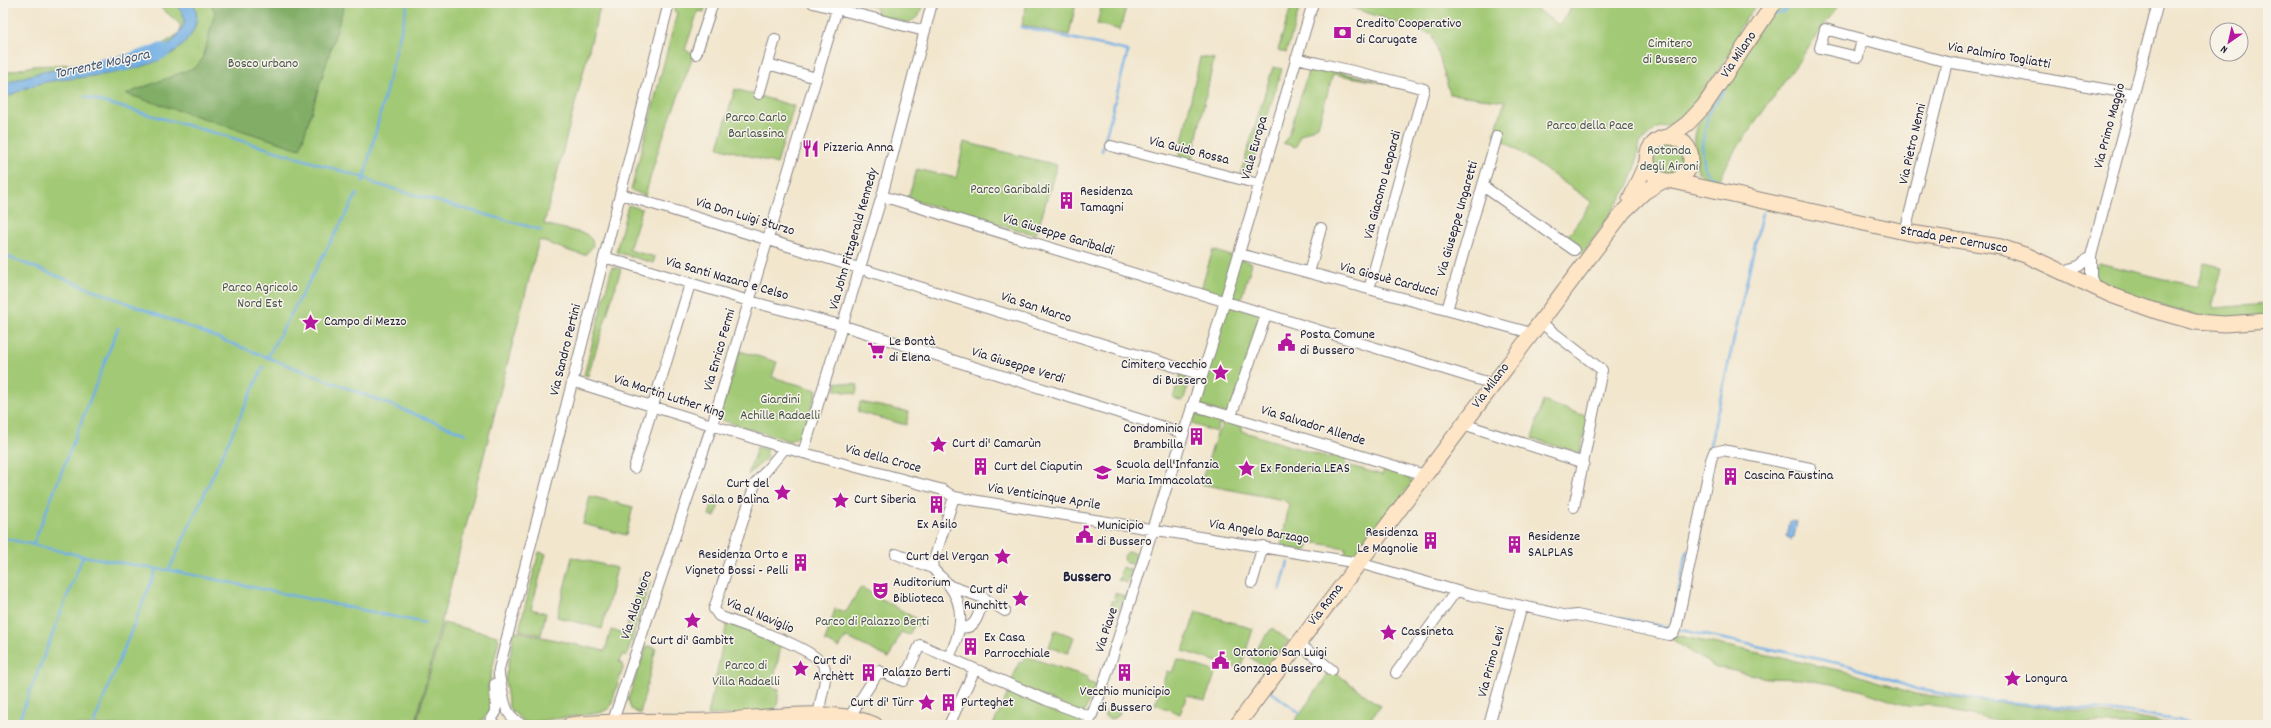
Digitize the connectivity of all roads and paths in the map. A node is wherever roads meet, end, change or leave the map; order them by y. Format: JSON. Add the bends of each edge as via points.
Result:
{"nodes":[{"id":1,"x":669,"y":3,"type":"edge"},
{"id":2,"x":713,"y":3,"type":"edge"},
{"id":3,"x":813,"y":3,"type":"edge"},
{"id":4,"x":932,"y":3,"type":"edge"},
{"id":5,"x":1313,"y":3,"type":"edge"},
{"id":6,"x":1774,"y":3,"type":"edge"},
{"id":7,"x":2158,"y":3,"type":"edge"},
{"id":8,"x":837,"y":9,"type":"junction"},
{"id":9,"x":925,"y":31,"type":"junction"},
{"id":10,"x":775,"y":39,"type":"dead end"},
{"id":11,"x":1862,"y":39,"type":"dead end"},
{"id":12,"x":696,"y":54,"type":"dead end"},
{"id":13,"x":1296,"y":58,"type":"junction"},
{"id":14,"x":1947,"y":62,"type":"junction"},
{"id":15,"x":768,"y":64,"type":"junction"},
{"id":16,"x":816,"y":78,"type":"junction"},
{"id":17,"x":759,"y":94,"type":"dead end"},
{"id":18,"x":2133,"y":94,"type":"junction"},
{"id":19,"x":1704,"y":106,"type":"junction"},
{"id":20,"x":1497,"y":136,"type":"dead end"},
{"id":21,"x":1669,"y":137,"type":"junction"},
{"id":22,"x":1111,"y":146,"type":"dead end"},
{"id":23,"x":1690,"y":155,"type":"junction"},
{"id":24,"x":1647,"y":162,"type":"junction"},
{"id":25,"x":1669,"y":180,"type":"junction"},
{"id":26,"x":1259,"y":184,"type":"junction"},
{"id":27,"x":1483,"y":186,"type":"junction"},
{"id":28,"x":1726,"y":192,"type":"junction"},
{"id":29,"x":621,"y":194,"type":"junction"},
{"id":30,"x":882,"y":196,"type":"junction"},
{"id":31,"x":1624,"y":211,"type":"junction"},
{"id":32,"x":1321,"y":228,"type":"dead end"},
{"id":33,"x":1905,"y":232,"type":"junction"},
{"id":34,"x":768,"y":239,"type":"junction"},
{"id":35,"x":1574,"y":250,"type":"dead end"},
{"id":36,"x":1240,"y":254,"type":"junction"},
{"id":37,"x":2091,"y":256,"type":"junction"},
{"id":38,"x":604,"y":257,"type":"junction"},
{"id":39,"x":2079,"y":266,"type":"junction"},
{"id":40,"x":862,"y":268,"type":"junction"},
{"id":41,"x":2091,"y":268,"type":"junction"},
{"id":42,"x":2061,"y":272,"type":"junction"},
{"id":43,"x":1309,"y":273,"type":"junction"},
{"id":44,"x":2080,"y":281,"type":"junction"},
{"id":45,"x":690,"y":284,"type":"junction"},
{"id":46,"x":2096,"y":288,"type":"junction"},
{"id":47,"x":1369,"y":289,"type":"junction"},
{"id":48,"x":749,"y":301,"type":"junction"},
{"id":49,"x":1225,"y":301,"type":"junction"},
{"id":50,"x":1447,"y":310,"type":"junction"},
{"id":51,"x":1266,"y":315,"type":"junction"},
{"id":52,"x":2268,"y":321,"type":"edge"},
{"id":53,"x":844,"y":326,"type":"junction"},
{"id":54,"x":1535,"y":328,"type":"junction"},
{"id":55,"x":1202,"y":375,"type":"junction"},
{"id":56,"x":572,"y":381,"type":"junction"},
{"id":57,"x":1493,"y":384,"type":"junction"},
{"id":58,"x":1192,"y":405,"type":"junction"},
{"id":59,"x":653,"y":406,"type":"junction"},
{"id":60,"x":1231,"y":416,"type":"junction"},
{"id":61,"x":1463,"y":424,"type":"junction"},
{"id":62,"x":712,"y":425,"type":"junction"},
{"id":63,"x":1184,"y":433,"type":"junction"},
{"id":64,"x":785,"y":448,"type":"junction"},
{"id":65,"x":803,"y":453,"type":"junction"},
{"id":66,"x":1584,"y":463,"type":"junction"},
{"id":67,"x":634,"y":468,"type":"dead end"},
{"id":68,"x":1810,"y":468,"type":"dead end"},
{"id":69,"x":1425,"y":475,"type":"junction"},
{"id":70,"x":954,"y":497,"type":"junction"},
{"id":71,"x":688,"y":498,"type":"joint"},
{"id":72,"x":1574,"y":507,"type":"dead end"},
{"id":73,"x":1154,"y":529,"type":"junction"},
{"id":74,"x":1263,"y":546,"type":"junction"},
{"id":75,"x":896,"y":554,"type":"dead end"},
{"id":76,"x":1359,"y":563,"type":"junction"},
{"id":77,"x":932,"y":568,"type":"junction"},
{"id":78,"x":1252,"y":583,"type":"dead end"},
{"id":79,"x":952,"y":590,"type":"junction"},
{"id":80,"x":1456,"y":591,"type":"junction"},
{"id":81,"x":984,"y":598,"type":"junction"},
{"id":82,"x":1522,"y":606,"type":"junction"},
{"id":83,"x":1005,"y":611,"type":"dead end"},
{"id":84,"x":960,"y":627,"type":"junction"},
{"id":85,"x":1298,"y":643,"type":"junction"},
{"id":86,"x":949,"y":657,"type":"junction"},
{"id":87,"x":975,"y":669,"type":"junction"},
{"id":88,"x":1332,"y":670,"type":"dead end"},
{"id":89,"x":1396,"y":673,"type":"dead end"},
{"id":90,"x":500,"y":707,"type":"junction"},
{"id":91,"x":819,"y":715,"type":"junction"},
{"id":92,"x":850,"y":716,"type":"junction"},
{"id":93,"x":1090,"y":721,"type":"edge"},
{"id":94,"x":605,"y":723,"type":"edge"},
{"id":95,"x":488,"y":725,"type":"edge"},
{"id":96,"x":499,"y":725,"type":"edge"},
{"id":97,"x":506,"y":725,"type":"edge"},
{"id":98,"x":522,"y":725,"type":"edge"},
{"id":99,"x":570,"y":725,"type":"edge"},
{"id":100,"x":875,"y":725,"type":"edge"},
{"id":101,"x":949,"y":725,"type":"edge"},
{"id":102,"x":1237,"y":725,"type":"edge"},
{"id":103,"x":1489,"y":725,"type":"edge"}],
"edges":[{"from":1,"to":29,"type":"street","name":"Via Sandro Pertini"},
{"from":2,"to":12,"type":"street"},
{"from":3,"to":8,"type":"street"},
{"from":4,"to":9,"type":"street","name":"Via John Fitzgerald Kennedy"},
{"from":5,"to":13,"type":"street","name":"Viale Europa"},
{"from":6,"to":19,"type":"street","name":"Via Milano"},
{"from":7,"to":18,"type":"street","name":"Via Primo Maggio"},
{"from":8,"to":9,"type":"street"},
{"from":8,"to":16,"type":"street","name":"Via Enrico Fermi"},
{"from":9,"to":30,"type":"street","name":"Via John Fitzgerald Kennedy"},
{"from":10,"to":15,"type":"street"},
{"from":11,"to":14,"type":"street","name":"Via Palmiro Togliatti"},
{"from":13,"to":26,"type":"street","name":"Viale Europa"},
{"from":13,"to":47,"type":"street","name":"Via Giacomo Leopardi","via":[[1363,72],[1424,89]]},
{"from":14,"to":18,"type":"street","name":"Via Palmiro Togliatti"},
{"from":14,"to":33,"type":"street","name":"Via Pietro Nenni"},
{"from":15,"to":16,"type":"street"},
{"from":15,"to":17,"type":"street"},
{"from":16,"to":34,"type":"street","name":"Via Enrico Fermi"},
{"from":18,"to":37,"type":"street","name":"Via Primo Maggio"},
{"from":19,"to":21,"type":"street","name":"Via Milano","via":[[1688,123]]},
{"from":19,"to":23,"type":"street","name":"Via Milano","via":[[1692,132]]},
{"from":20,"to":27,"type":"street","name":"Via Giuseppe Ungaretti"},
{"from":21,"to":23,"type":"street","via":[[1681,140]]},
{"from":21,"to":24,"type":"street","name":"Via Milano","via":[[1661,138],[1652,144],[1647,153]]},
{"from":22,"to":26,"type":"street","name":"Via Guido Rossa"},
{"from":23,"to":25,"type":"street","name":"Via Milano","via":[[1687,172]]},
{"from":23,"to":28,"type":"street","name":"Strada per Cernusco","via":[[1700,178]]},
{"from":24,"to":25,"type":"street","via":[[1652,174]]},
{"from":24,"to":31,"type":"street","name":"Via Milano"},
{"from":25,"to":28,"type":"street","name":"Strada per Cernusco"},
{"from":25,"to":31,"type":"street","name":"Via Milano","via":[[1644,192]]},
{"from":26,"to":36,"type":"street","name":"Viale Europa"},
{"from":27,"to":35,"type":"street"},
{"from":27,"to":50,"type":"street","name":"Via Giuseppe Ungaretti"},
{"from":28,"to":33,"type":"street","name":"Strada per Cernusco"},
{"from":29,"to":34,"type":"street","name":"Via Don Luigi Sturzo"},
{"from":29,"to":38,"type":"street","name":"Via Sandro Pertini"},
{"from":30,"to":40,"type":"street","name":"Via John Fitzgerald Kennedy"},
{"from":30,"to":49,"type":"street","name":"Via Giuseppe Garibaldi"},
{"from":31,"to":54,"type":"street","name":"Via Milano"},
{"from":32,"to":43,"type":"street"},
{"from":33,"to":42,"type":"street","name":"Strada per Cernusco","via":[[1992,244],[2025,255]]},
{"from":34,"to":40,"type":"street","name":"Via Don Luigi Sturzo"},
{"from":34,"to":48,"type":"street","name":"Via Enrico Fermi"},
{"from":36,"to":43,"type":"street","name":"Via Giosuè Carducci"},
{"from":36,"to":49,"type":"street","name":"Viale Europa"},
{"from":37,"to":39,"type":"street"},
{"from":37,"to":41,"type":"street","name":"Via Primo Maggio"},
{"from":38,"to":45,"type":"street","name":"Via Santi Nazaro e Celso"},
{"from":38,"to":56,"type":"street","name":"Via Sandro Pertini"},
{"from":39,"to":42,"type":"street"},
{"from":39,"to":44,"type":"street","via":[[2077,274]]},
{"from":40,"to":53,"type":"street","name":"Via John Fitzgerald Kennedy"},
{"from":40,"to":55,"type":"street","name":"Via San Marco"},
{"from":41,"to":44,"type":"street","via":[[2085,280]]},
{"from":41,"to":46,"type":"street","name":"Via Primo Maggio","via":[[2092,284]]},
{"from":42,"to":44,"type":"street","name":"Strada per Cernusco"},
{"from":43,"to":47,"type":"street","name":"Via Giosuè Carducci"},
{"from":44,"to":46,"type":"street","name":"Strada per Cernusco"},
{"from":45,"to":48,"type":"street","name":"Via Santi Nazaro e Celso"},
{"from":45,"to":59,"type":"street"},
{"from":46,"to":52,"type":"street","name":"Strada per Cernusco","via":[[2151,310],[2195,322],[2225,324]]},
{"from":47,"to":50,"type":"street","name":"Via Giosuè Carducci"},
{"from":48,"to":53,"type":"street","name":"Via Santi Nazaro e Celso"},
{"from":48,"to":62,"type":"street","name":"Via Enrico Fermi"},
{"from":49,"to":51,"type":"street","name":"Via Giuseppe Garibaldi"},
{"from":49,"to":55,"type":"street","name":"Viale Europa"},
{"from":50,"to":54,"type":"street","name":"Via Giosuè Carducci","via":[[1506,327]]},
{"from":51,"to":57,"type":"street","name":"Via Giuseppe Garibaldi"},
{"from":51,"to":60,"type":"street"},
{"from":53,"to":63,"type":"street","name":"Via Giuseppe Verdi"},
{"from":53,"to":65,"type":"street","name":"Via John Fitzgerald Kennedy"},
{"from":54,"to":57,"type":"street","name":"Via Milano"},
{"from":54,"to":66,"type":"street","via":[[1602,370]]},
{"from":55,"to":58,"type":"street","name":"Viale Europa"},
{"from":56,"to":59,"type":"street","name":"Via Martin Luther King"},
{"from":56,"to":90,"type":"street","name":"Via Sandro Pertini","via":[[495,685]]},
{"from":57,"to":61,"type":"street","name":"Via Milano"},
{"from":58,"to":60,"type":"street","name":"Via Salvador Allende"},
{"from":58,"to":63,"type":"street","name":"Via Piave"},
{"from":59,"to":62,"type":"street","name":"Via Martin Luther King"},
{"from":59,"to":67,"type":"street"},
{"from":60,"to":69,"type":"street","name":"Via Salvador Allende"},
{"from":61,"to":66,"type":"street"},
{"from":61,"to":69,"type":"street","name":"Via Milano"},
{"from":62,"to":64,"type":"street","name":"Via Martin Luther King"},
{"from":62,"to":71,"type":"street","name":"Via Enrico Fermi"},
{"from":63,"to":73,"type":"street","name":"Via Piave"},
{"from":64,"to":65,"type":"street","name":"Via Martin Luther King"},
{"from":64,"to":91,"type":"street","name":"Via al Naviglio","via":[[755,484],[714,606],[717,615],[810,653],[824,666]]},
{"from":65,"to":70,"type":"street","name":"Via della Croce","via":[[943,490]]},
{"from":66,"to":72,"type":"street"},
{"from":68,"to":82,"type":"street","name":"Via Angelo Barzago","via":[[1721,450],[1715,452],[1711,460],[1673,634],[1667,635]]},
{"from":69,"to":76,"type":"street","name":"Via Milano"},
{"from":70,"to":73,"type":"street","name":"Via Venticinque Aprile"},
{"from":70,"to":77,"type":"street"},
{"from":71,"to":94,"type":"street","name":"Via Aldo Moro"},
{"from":73,"to":74,"type":"street","name":"Via Angelo Barzago"},
{"from":73,"to":93,"type":"street","name":"Via Piave"},
{"from":74,"to":76,"type":"street","name":"Via Angelo Barzago"},
{"from":74,"to":78,"type":"street"},
{"from":75,"to":77,"type":"street"},
{"from":76,"to":80,"type":"street","name":"Via Angelo Barzago"},
{"from":76,"to":85,"type":"street","name":"Via Roma"},
{"from":77,"to":79,"type":"street"},
{"from":79,"to":81,"type":"street"},
{"from":79,"to":84,"type":"street","via":[[959,607]]},
{"from":80,"to":82,"type":"street","name":"Via Angelo Barzago"},
{"from":80,"to":89,"type":"street"},
{"from":81,"to":83,"type":"street"},
{"from":81,"to":84,"type":"street","via":[[974,625],[968,628]]},
{"from":82,"to":103,"type":"street","name":"Via Primo Levi"},
{"from":84,"to":86,"type":"street","via":[[958,639]]},
{"from":85,"to":88,"type":"street"},
{"from":85,"to":102,"type":"street","name":"Via Roma"},
{"from":86,"to":87,"type":"street"},
{"from":86,"to":92,"type":"street","via":[[920,645],[903,681],[879,671]]},
{"from":87,"to":93,"type":"street"},
{"from":87,"to":101,"type":"street"},
{"from":90,"to":95,"type":"street"},
{"from":90,"to":96,"type":"street"},
{"from":90,"to":97,"type":"street"},
{"from":90,"to":98,"type":"street"},
{"from":91,"to":92,"type":"street"},
{"from":91,"to":94,"type":"street"},
{"from":92,"to":100,"type":"street"},
{"from":94,"to":99,"type":"street"}]}
